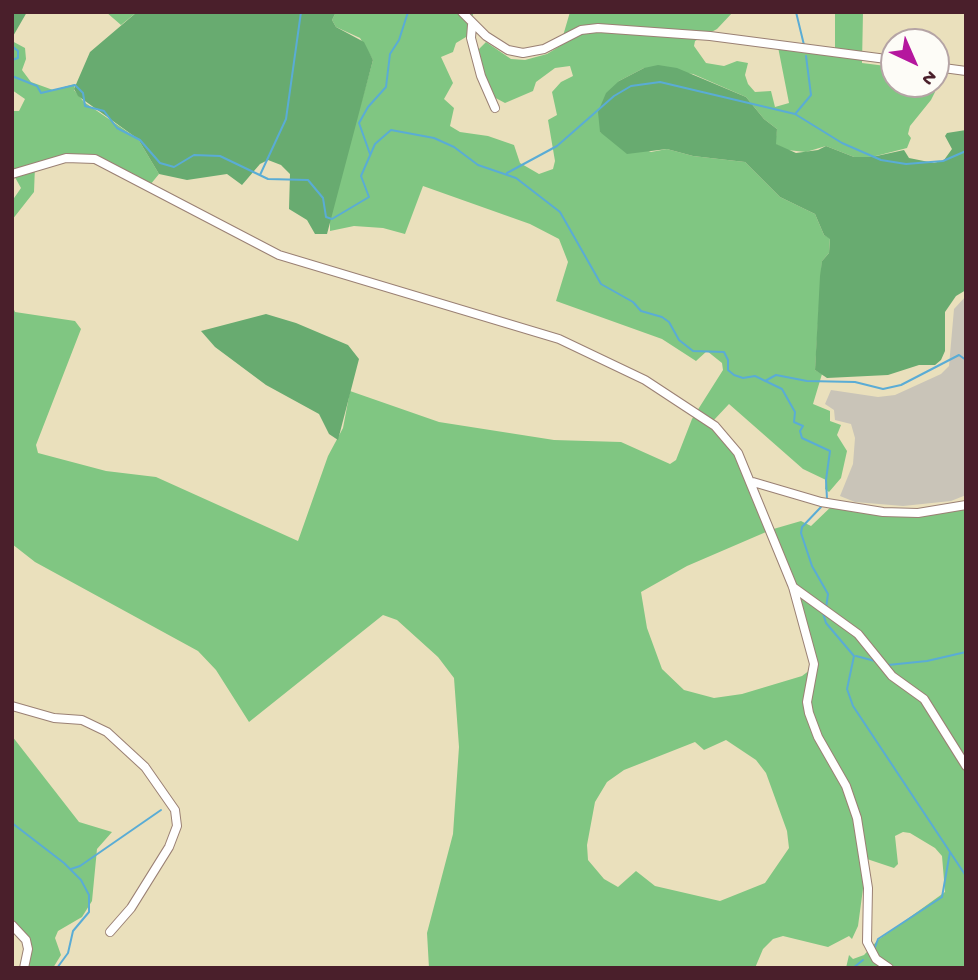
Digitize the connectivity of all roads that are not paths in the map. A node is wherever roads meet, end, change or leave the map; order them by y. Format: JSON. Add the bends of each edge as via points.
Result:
{"nodes":[{"id":1,"x":462,"y":12,"type":"edge"},
{"id":2,"x":472,"y":25,"type":"junction"},
{"id":3,"x":880,"y":58,"type":"edge"},
{"id":4,"x":495,"y":108,"type":"dead end"},
{"id":5,"x":12,"y":174,"type":"edge"},
{"id":6,"x":752,"y":482,"type":"junction"},
{"id":7,"x":966,"y":505,"type":"edge"},
{"id":8,"x":793,"y":587,"type":"junction"},
{"id":9,"x":12,"y":706,"type":"edge"},
{"id":10,"x":966,"y":766,"type":"edge"},
{"id":11,"x":12,"y":925,"type":"edge"},
{"id":12,"x":110,"y":932,"type":"dead end"},
{"id":13,"x":24,"y":968,"type":"edge"},
{"id":14,"x":889,"y":968,"type":"edge"}],
"edges":[{"from":1,"to":2,"type":"street"},
{"from":2,"to":3,"type":"street","via":[[508,50],[523,53],[544,49],[580,30],[598,28],[722,37]]},
{"from":2,"to":4,"type":"street","via":[[481,76]]},
{"from":5,"to":6,"type":"street","via":[[66,158],[96,159],[279,255],[559,339],[645,380],[705,418],[732,443]]},
{"from":6,"to":7,"type":"street","via":[[821,502],[902,514]]},
{"from":6,"to":8,"type":"street"},
{"from":8,"to":10,"type":"street","via":[[867,642],[892,676],[924,699]]},
{"from":8,"to":14,"type":"street","via":[[814,664],[809,713],[857,818],[868,888],[867,942],[876,959]]},
{"from":9,"to":12,"type":"street","via":[[54,718],[82,720],[107,732],[145,767],[175,810],[177,826],[170,847]]},
{"from":11,"to":13,"type":"street","via":[[29,949]]}]}
